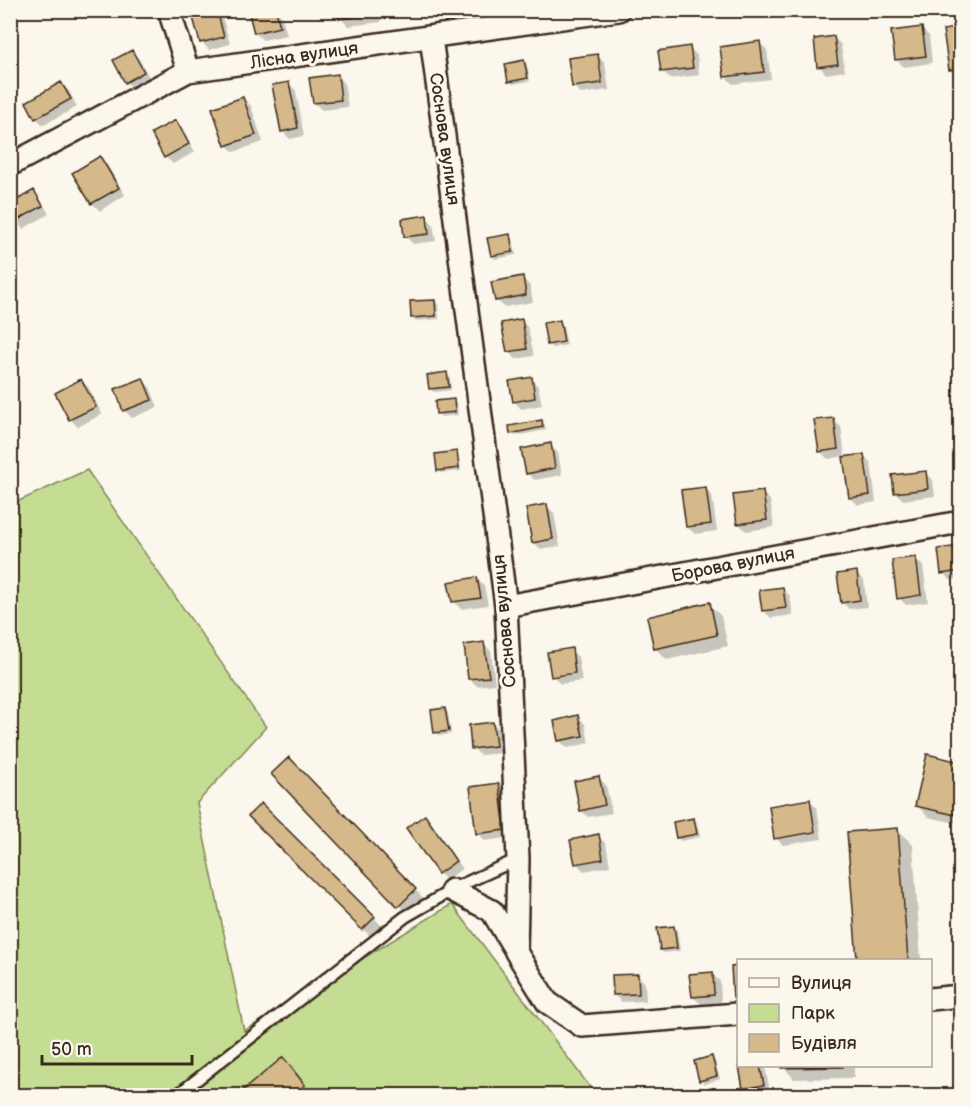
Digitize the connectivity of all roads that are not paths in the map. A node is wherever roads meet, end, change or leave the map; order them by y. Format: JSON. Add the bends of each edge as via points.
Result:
{"nodes":[{"id":1,"x":169,"y":10,"type":"edge"},
{"id":2,"x":619,"y":10,"type":"edge"},
{"id":3,"x":431,"y":37,"type":"junction"},
{"id":4,"x":188,"y":71,"type":"junction"},
{"id":5,"x":10,"y":165,"type":"edge"},
{"id":6,"x":960,"y":522,"type":"edge"},
{"id":7,"x":506,"y":606,"type":"junction"},
{"id":8,"x":518,"y":859,"type":"junction"},
{"id":9,"x":452,"y":890,"type":"junction"},
{"id":10,"x":516,"y":952,"type":"junction"},
{"id":11,"x":960,"y":996,"type":"edge"},
{"id":12,"x":932,"y":999,"type":"edge"},
{"id":13,"x":737,"y":1014,"type":"edge"},
{"id":14,"x":176,"y":1095,"type":"edge"}],
"edges":[{"from":1,"to":4,"type":"street"},
{"from":2,"to":3,"type":"street","name":"Лісна вулиця"},
{"from":3,"to":4,"type":"street","name":"Лісна вулиця"},
{"from":3,"to":7,"type":"street","name":"Соснова вулиця"},
{"from":4,"to":5,"type":"street","name":"Лісна вулиця"},
{"from":6,"to":7,"type":"street","name":"Борова вулиця"},
{"from":7,"to":8,"type":"street","name":"Соснова вулиця"},
{"from":8,"to":9,"type":"lane"},
{"from":8,"to":10,"type":"street","name":"Соснова вулиця"},
{"from":9,"to":10,"type":"street","via":[[492,911]]},
{"from":9,"to":14,"type":"lane","via":[[405,917]]},
{"from":10,"to":13,"type":"street","via":[[547,1002],[582,1026]]},
{"from":11,"to":12,"type":"street"}]}
